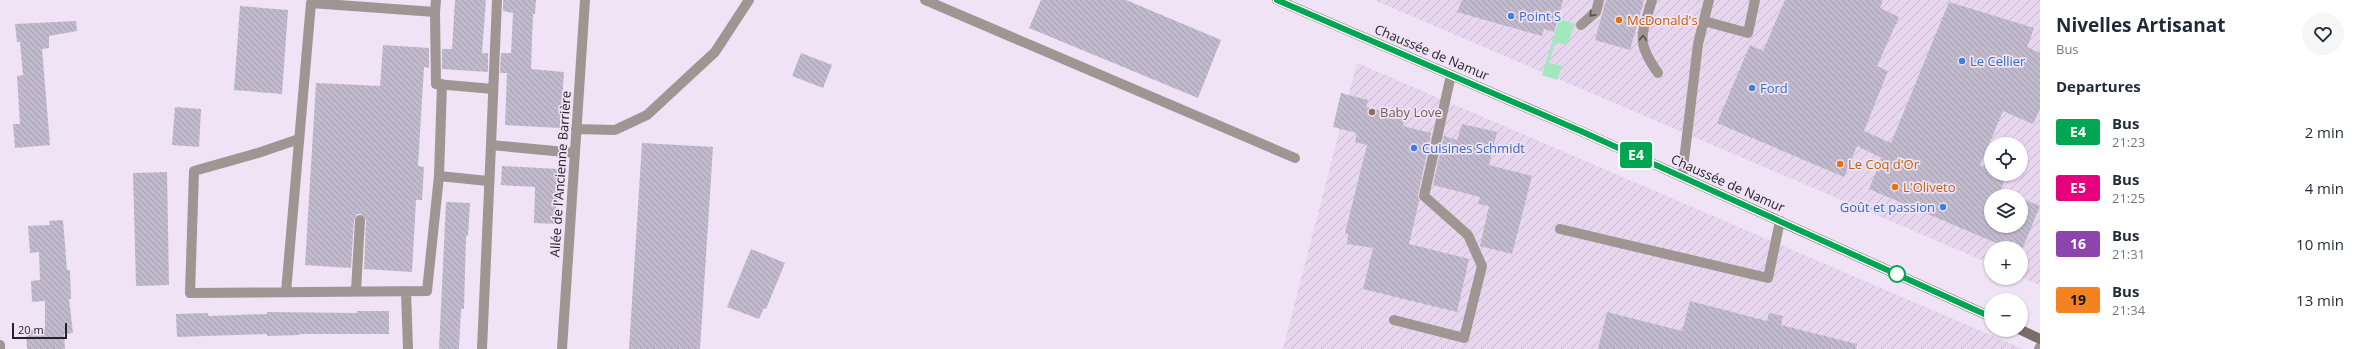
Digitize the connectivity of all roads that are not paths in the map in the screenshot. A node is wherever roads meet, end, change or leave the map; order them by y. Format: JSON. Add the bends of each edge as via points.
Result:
{"nodes":[{"id":1,"x":436,"y":0,"type":"edge"},
{"id":2,"x":496,"y":0,"type":"edge"},
{"id":3,"x":585,"y":0,"type":"edge"},
{"id":4,"x":749,"y":0,"type":"edge"},
{"id":5,"x":925,"y":0,"type":"edge"},
{"id":6,"x":1277,"y":0,"type":"edge"},
{"id":7,"x":1599,"y":0,"type":"edge"},
{"id":8,"x":1652,"y":0,"type":"edge"},
{"id":9,"x":1709,"y":0,"type":"edge"},
{"id":10,"x":1755,"y":0,"type":"edge"},
{"id":11,"x":435,"y":12,"type":"junction"},
{"id":12,"x":1704,"y":21,"type":"junction"},
{"id":13,"x":1581,"y":25,"type":"dead end"},
{"id":14,"x":1658,"y":72,"type":"dead end"},
{"id":15,"x":1451,"y":75,"type":"junction"},
{"id":16,"x":442,"y":84,"type":"junction"},
{"id":17,"x":493,"y":89,"type":"junction"},
{"id":18,"x":576,"y":129,"type":"junction"},
{"id":19,"x":299,"y":139,"type":"junction"},
{"id":20,"x":491,"y":145,"type":"junction"},
{"id":21,"x":575,"y":153,"type":"junction"},
{"id":22,"x":1295,"y":158,"type":"dead end"},
{"id":23,"x":439,"y":176,"type":"junction"},
{"id":24,"x":1682,"y":177,"type":"junction"},
{"id":25,"x":488,"y":181,"type":"junction"},
{"id":26,"x":360,"y":220,"type":"dead end"},
{"id":27,"x":1780,"y":221,"type":"junction"},
{"id":28,"x":1560,"y":228,"type":"dead end"},
{"id":29,"x":356,"y":291,"type":"junction"},
{"id":30,"x":406,"y":291,"type":"junction"},
{"id":31,"x":286,"y":292,"type":"junction"},
{"id":32,"x":1984,"y":314,"type":"edge"},
{"id":33,"x":1394,"y":320,"type":"dead end"},
{"id":34,"x":2028,"y":333,"type":"edge"},
{"id":35,"x":2040,"y":339,"type":"edge"},
{"id":36,"x":0,"y":345,"type":"edge"},
{"id":37,"x":0,"y":349,"type":"edge"},
{"id":38,"x":408,"y":349,"type":"edge"},
{"id":39,"x":482,"y":349,"type":"edge"},
{"id":40,"x":562,"y":349,"type":"edge"}],
"edges":[{"from":1,"to":11,"type":"street"},
{"from":2,"to":17,"type":"street"},
{"from":3,"to":18,"type":"street","name":"Allée de l'Ancienne Barrière"},
{"from":4,"to":18,"type":"street","via":[[715,52],[647,115],[615,130]]},
{"from":5,"to":22,"type":"street"},
{"from":6,"to":15,"type":"main road","name":"Chaussée de Namur"},
{"from":7,"to":13,"type":"street","one_way":true,"via":[[1596,12]]},
{"from":14,"to":8,"type":"street","one_way":true,"via":[[1646,56],[1642,36]]},
{"from":9,"to":12,"type":"street"},
{"from":10,"to":12,"type":"street","via":[[1748,32]]},
{"from":11,"to":16,"type":"street","via":[[436,84]]},
{"from":11,"to":19,"type":"street","via":[[311,3]]},
{"from":12,"to":24,"type":"street","via":[[1698,44]]},
{"from":15,"to":24,"type":"main road","name":"Chaussée de Namur"},
{"from":15,"to":33,"type":"street","via":[[1424,196],[1468,235],[1482,266],[1464,338]]},
{"from":16,"to":17,"type":"street"},
{"from":16,"to":23,"type":"street"},
{"from":17,"to":20,"type":"street"},
{"from":18,"to":21,"type":"street","name":"Allée de l'Ancienne Barrière"},
{"from":19,"to":31,"type":"street"},
{"from":19,"to":31,"type":"street","via":[[194,171],[190,293]]},
{"from":20,"to":21,"type":"street"},
{"from":20,"to":25,"type":"street"},
{"from":21,"to":40,"type":"street","name":"Allée de l'Ancienne Barrière"},
{"from":23,"to":25,"type":"street"},
{"from":23,"to":30,"type":"street","via":[[427,291]]},
{"from":24,"to":27,"type":"main road","name":"Chaussée de Namur"},
{"from":25,"to":39,"type":"street"},
{"from":26,"to":29,"type":"street"},
{"from":27,"to":28,"type":"street","via":[[1768,278]]},
{"from":27,"to":32,"type":"main road","name":"Chaussée de Namur"},
{"from":29,"to":30,"type":"street"},
{"from":29,"to":31,"type":"street"},
{"from":30,"to":38,"type":"street"},
{"from":34,"to":35,"type":"main road"},
{"from":36,"to":37,"type":"street"}]}
